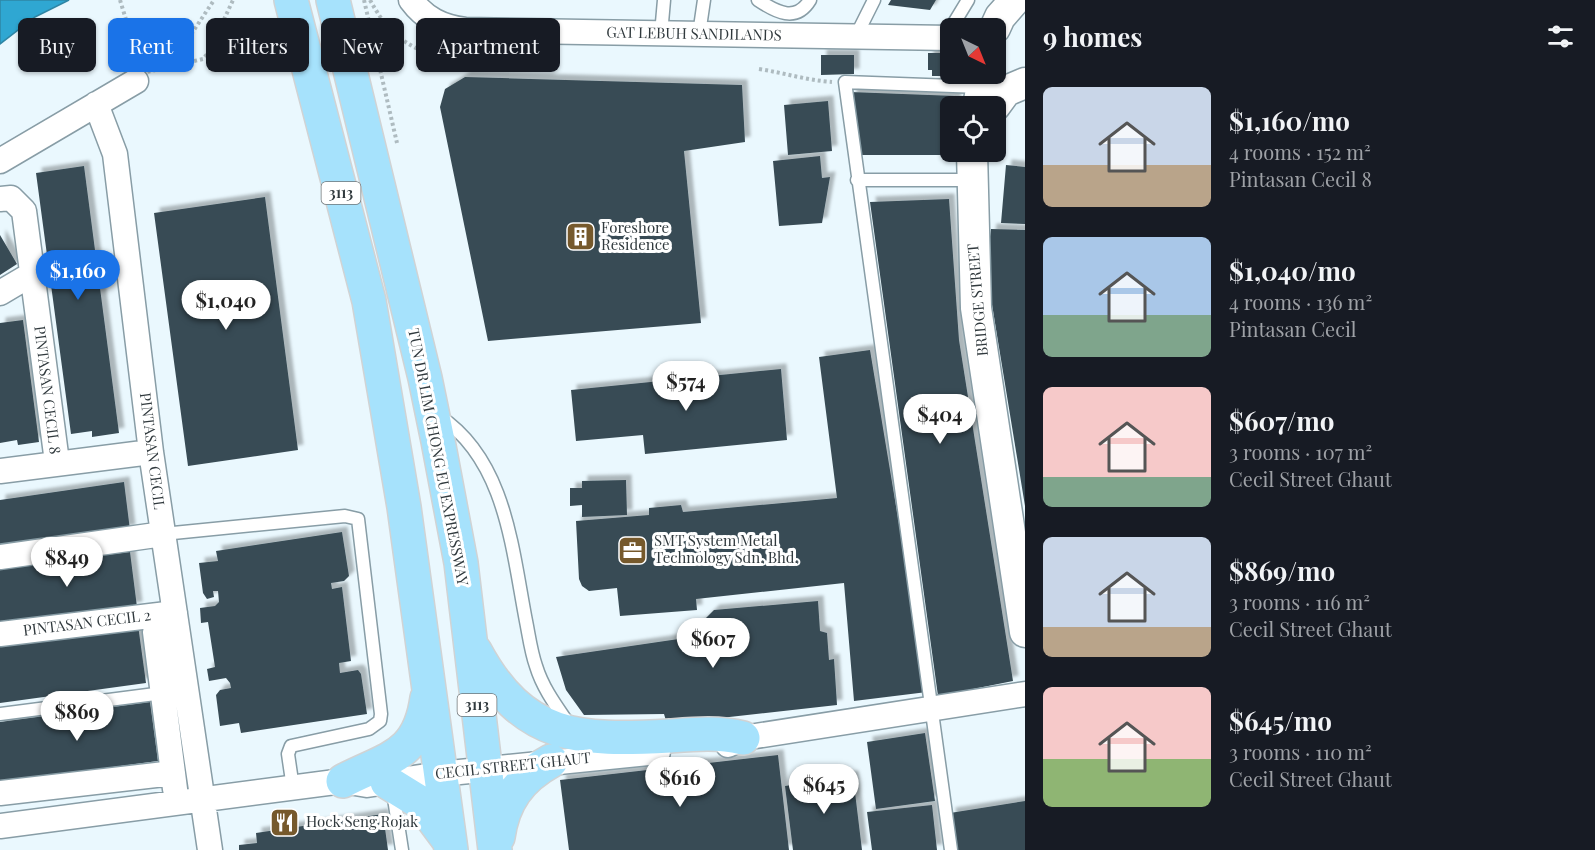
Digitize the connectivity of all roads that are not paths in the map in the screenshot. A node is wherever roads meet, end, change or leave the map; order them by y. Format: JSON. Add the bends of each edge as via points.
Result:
{"nodes":[{"id":1,"x":291,"y":0,"type":"edge"},
{"id":2,"x":333,"y":0,"type":"edge"},
{"id":3,"x":411,"y":0,"type":"edge"},
{"id":4,"x":664,"y":0,"type":"edge"},
{"id":5,"x":704,"y":0,"type":"edge"},
{"id":6,"x":758,"y":0,"type":"edge"},
{"id":7,"x":810,"y":0,"type":"edge"},
{"id":8,"x":874,"y":0,"type":"edge"},
{"id":9,"x":968,"y":0,"type":"edge"},
{"id":10,"x":1015,"y":0,"type":"edge"},
{"id":11,"x":958,"y":18,"type":"edge"},
{"id":12,"x":1000,"y":18,"type":"edge"},
{"id":13,"x":940,"y":33,"type":"edge"},
{"id":14,"x":661,"y":34,"type":"junction"},
{"id":15,"x":699,"y":34,"type":"junction"},
{"id":16,"x":856,"y":36,"type":"junction"},
{"id":17,"x":136,"y":81,"type":"road end"},
{"id":18,"x":1025,"y":83,"type":"edge"},
{"id":19,"x":985,"y":93,"type":"edge"},
{"id":20,"x":96,"y":104,"type":"junction"},
{"id":21,"x":0,"y":161,"type":"edge"},
{"id":22,"x":971,"y":166,"type":"edge"},
{"id":23,"x":857,"y":180,"type":"junction"},
{"id":24,"x":0,"y":200,"type":"edge"},
{"id":25,"x":32,"y":274,"type":"junction"},
{"id":26,"x":0,"y":293,"type":"edge"},
{"id":27,"x":431,"y":410,"type":"junction"},
{"id":28,"x":151,"y":452,"type":"junction"},
{"id":29,"x":57,"y":462,"type":"junction"},
{"id":30,"x":0,"y":471,"type":"edge"},
{"id":31,"x":163,"y":534,"type":"junction"},
{"id":32,"x":0,"y":557,"type":"edge"},
{"id":33,"x":175,"y":613,"type":"junction"},
{"id":34,"x":1025,"y":632,"type":"edge"},
{"id":35,"x":155,"y":633,"type":"dead end"},
{"id":36,"x":0,"y":634,"type":"edge"},
{"id":37,"x":470,"y":642,"type":"junction"},
{"id":38,"x":428,"y":690,"type":"junction"},
{"id":39,"x":163,"y":693,"type":"junction"},
{"id":40,"x":1025,"y":694,"type":"edge"},
{"id":41,"x":933,"y":709,"type":"junction"},
{"id":42,"x":0,"y":714,"type":"edge"},
{"id":43,"x":743,"y":738,"type":"joint"},
{"id":44,"x":586,"y":746,"type":"junction"},
{"id":45,"x":551,"y":761,"type":"junction"},
{"id":46,"x":486,"y":769,"type":"junction"},
{"id":47,"x":173,"y":773,"type":"junction"},
{"id":48,"x":440,"y":774,"type":"junction"},
{"id":49,"x":343,"y":781,"type":"junction"},
{"id":50,"x":390,"y":783,"type":"junction"},
{"id":51,"x":292,"y":788,"type":"junction"},
{"id":52,"x":0,"y":793,"type":"edge"},
{"id":53,"x":202,"y":800,"type":"junction"},
{"id":54,"x":177,"y":803,"type":"junction"},
{"id":55,"x":0,"y":826,"type":"edge"},
{"id":56,"x":451,"y":847,"type":"edge"},
{"id":57,"x":210,"y":850,"type":"edge"},
{"id":58,"x":402,"y":850,"type":"edge"},
{"id":59,"x":496,"y":850,"type":"edge"},
{"id":60,"x":951,"y":850,"type":"edge"}],
"edges":[{"from":1,"to":38,"type":"highway","number":"3113","via":[[369,301]]},
{"from":2,"to":27,"type":"highway","name":"TUN DR LIM CHONG EU EXPRESSWAY","number":"3113"},
{"from":3,"to":14,"type":"street","name":"GAT LEBUH SANDILANDS","via":[[432,21],[457,29]]},
{"from":4,"to":14,"type":"lane"},
{"from":5,"to":15,"type":"lane"},
{"from":6,"to":7,"type":"lane","via":[[778,13],[794,14]]},
{"from":8,"to":16,"type":"lane"},
{"from":9,"to":11,"type":"lane"},
{"from":10,"to":12,"type":"street"},
{"from":13,"to":16,"type":"street","name":"GAT LEBUH SANDILANDS"},
{"from":14,"to":15,"type":"street","name":"GAT LEBUH SANDILANDS"},
{"from":15,"to":16,"type":"street","name":"GAT LEBUH SANDILANDS"},
{"from":17,"to":20,"type":"street"},
{"from":18,"to":19,"type":"street","via":[[1006,91]]},
{"from":19,"to":23,"type":"lane","via":[[845,82]]},
{"from":20,"to":21,"type":"street"},
{"from":20,"to":28,"type":"street","name":"PINTASAN CECIL","via":[[115,154]]},
{"from":22,"to":23,"type":"lane"},
{"from":22,"to":34,"type":"street","name":"BRIDGE STREET","via":[[976,309]]},
{"from":23,"to":41,"type":"lane"},
{"from":24,"to":25,"type":"street","name":"PINTASAN CECIL 8","via":[[10,198],[24,211]]},
{"from":25,"to":26,"type":"street"},
{"from":25,"to":29,"type":"street","name":"PINTASAN CECIL 8"},
{"from":27,"to":37,"type":"highway","name":"TUN DR LIM CHONG EU EXPRESSWAY","number":"3113","via":[[460,563]]},
{"from":27,"to":44,"type":"lane","via":[[451,423],[494,479],[535,665],[548,695]]},
{"from":28,"to":29,"type":"street"},
{"from":28,"to":31,"type":"street","name":"PINTASAN CECIL"},
{"from":29,"to":30,"type":"street"},
{"from":31,"to":32,"type":"street"},
{"from":31,"to":33,"type":"street","name":"PINTASAN CECIL"},
{"from":31,"to":51,"type":"lane","via":[[345,516],[358,519],[380,721],[369,729],[291,746],[288,754]]},
{"from":33,"to":36,"type":"street","name":"PINTASAN CECIL 2"},
{"from":33,"to":53,"type":"street","name":"PINTASAN CECIL"},
{"from":35,"to":39,"type":"street"},
{"from":37,"to":44,"type":"highway","via":[[490,677],[517,706],[540,723]]},
{"from":37,"to":46,"type":"highway","name":"TUN DR LIM CHONG EU EXPRESSWAY","number":"3113"},
{"from":38,"to":48,"type":"highway","number":"3113"},
{"from":38,"to":49,"type":"highway","via":[[421,722],[405,748],[390,760]]},
{"from":39,"to":42,"type":"lane"},
{"from":39,"to":47,"type":"street"},
{"from":40,"to":41,"type":"street"},
{"from":41,"to":43,"type":"street"},
{"from":41,"to":60,"type":"lane"},
{"from":43,"to":44,"type":"highway","via":[[724,733],[624,738]]},
{"from":44,"to":45,"type":"street","name":"CECIL STREET GHAUT"},
{"from":45,"to":46,"type":"street","name":"CECIL STREET GHAUT"},
{"from":45,"to":59,"type":"highway","via":[[527,776],[514,791],[503,810]]},
{"from":46,"to":48,"type":"street","name":"CECIL STREET GHAUT"},
{"from":46,"to":59,"type":"highway","name":"TUN DR LIM CHONG EU EXPRESSWAY","number":"3113"},
{"from":47,"to":52,"type":"street"},
{"from":47,"to":54,"type":"street"},
{"from":48,"to":50,"type":"street","name":"CECIL STREET GHAUT"},
{"from":48,"to":56,"type":"highway","number":"3113"},
{"from":49,"to":50,"type":"street","name":"CECIL STREET GHAUT"},
{"from":49,"to":51,"type":"street","name":"CECIL STREET GHAUT"},
{"from":50,"to":56,"type":"highway","via":[[422,803]]},
{"from":50,"to":58,"type":"lane"},
{"from":51,"to":53,"type":"street","name":"CECIL STREET GHAUT"},
{"from":53,"to":54,"type":"street","name":"CECIL STREET GHAUT"},
{"from":53,"to":57,"type":"street","name":"PINTASAN CECIL"},
{"from":54,"to":55,"type":"street","name":"CECIL STREET GHAUT"}]}
